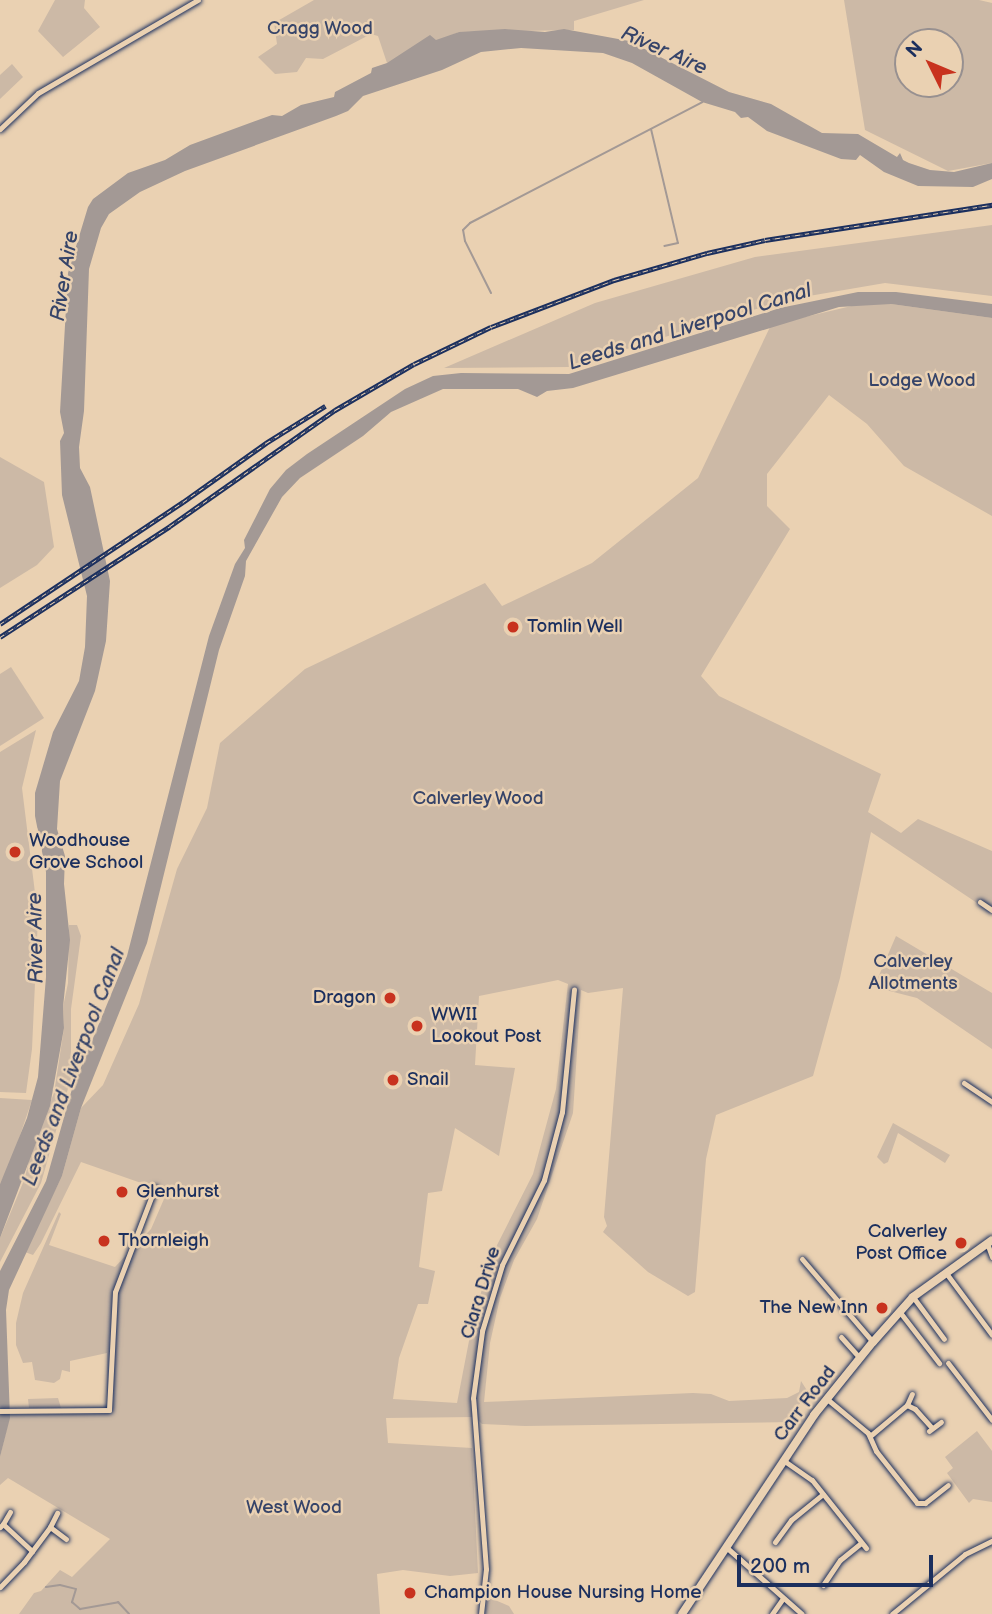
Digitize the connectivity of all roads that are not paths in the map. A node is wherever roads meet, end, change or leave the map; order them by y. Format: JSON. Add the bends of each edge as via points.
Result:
{"nodes":[{"id":1,"x":198,"y":0,"type":"edge"},
{"id":2,"x":0,"y":129,"type":"edge"},
{"id":3,"x":980,"y":902,"type":"dead end"},
{"id":4,"x":992,"y":910,"type":"edge"},
{"id":5,"x":574,"y":990,"type":"dead end"},
{"id":6,"x":964,"y":1083,"type":"dead end"},
{"id":7,"x":992,"y":1102,"type":"edge"},
{"id":8,"x":155,"y":1187,"type":"dead end"},
{"id":9,"x":990,"y":1242,"type":"edge"},
{"id":10,"x":992,"y":1257,"type":"edge"},
{"id":11,"x":802,"y":1259,"type":"dead end"},
{"id":12,"x":946,"y":1272,"type":"junction"},
{"id":13,"x":913,"y":1297,"type":"junction"},
{"id":14,"x":899,"y":1311,"type":"junction"},
{"id":15,"x":992,"y":1335,"type":"edge"},
{"id":16,"x":841,"y":1337,"type":"dead end"},
{"id":17,"x":944,"y":1339,"type":"dead end"},
{"id":18,"x":873,"y":1342,"type":"junction"},
{"id":19,"x":860,"y":1358,"type":"junction"},
{"id":20,"x":939,"y":1363,"type":"dead end"},
{"id":21,"x":948,"y":1363,"type":"dead end"},
{"id":22,"x":912,"y":1394,"type":"dead end"},
{"id":23,"x":827,"y":1399,"type":"junction"},
{"id":24,"x":906,"y":1405,"type":"junction"},
{"id":25,"x":0,"y":1411,"type":"edge"},
{"id":26,"x":992,"y":1420,"type":"edge"},
{"id":27,"x":942,"y":1422,"type":"dead end"},
{"id":28,"x":870,"y":1436,"type":"junction"},
{"id":29,"x":783,"y":1460,"type":"junction"},
{"id":30,"x":948,"y":1485,"type":"dead end"},
{"id":31,"x":823,"y":1494,"type":"junction"},
{"id":32,"x":10,"y":1513,"type":"dead end"},
{"id":33,"x":57,"y":1513,"type":"dead end"},
{"id":34,"x":1,"y":1526,"type":"edge"},
{"id":35,"x":50,"y":1527,"type":"junction"},
{"id":36,"x":66,"y":1539,"type":"dead end"},
{"id":37,"x":992,"y":1541,"type":"edge"},
{"id":38,"x":775,"y":1542,"type":"dead end"},
{"id":39,"x":726,"y":1547,"type":"junction"},
{"id":40,"x":32,"y":1551,"type":"junction"},
{"id":41,"x":823,"y":1585,"type":"dead end"},
{"id":42,"x":0,"y":1587,"type":"edge"},
{"id":43,"x":783,"y":1598,"type":"junction"},
{"id":44,"x":481,"y":1614,"type":"edge"},
{"id":45,"x":682,"y":1614,"type":"edge"},
{"id":46,"x":772,"y":1614,"type":"edge"},
{"id":47,"x":802,"y":1614,"type":"edge"},
{"id":48,"x":892,"y":1614,"type":"edge"}],
"edges":[{"from":1,"to":2,"type":"street","via":[[38,93]]},
{"from":3,"to":4,"type":"street"},
{"from":5,"to":44,"type":"street","name":"Clara Drive","via":[[562,1112],[544,1180],[502,1265],[482,1331],[473,1398],[486,1569]]},
{"from":6,"to":7,"type":"street"},
{"from":8,"to":25,"type":"street","via":[[116,1292],[109,1410]]},
{"from":9,"to":10,"type":"street","name":"Carr Road"},
{"from":9,"to":12,"type":"main road","name":"Carr Road"},
{"from":11,"to":18,"type":"street"},
{"from":12,"to":13,"type":"main road","name":"Carr Road"},
{"from":12,"to":15,"type":"street"},
{"from":13,"to":14,"type":"main road","name":"Carr Road"},
{"from":13,"to":17,"type":"street"},
{"from":14,"to":18,"type":"main road","name":"Carr Road"},
{"from":14,"to":20,"type":"street"},
{"from":16,"to":19,"type":"street"},
{"from":18,"to":19,"type":"main road","name":"Carr Road"},
{"from":19,"to":23,"type":"main road","name":"Carr Road"},
{"from":21,"to":26,"type":"street"},
{"from":22,"to":24,"type":"street"},
{"from":23,"to":28,"type":"street"},
{"from":23,"to":29,"type":"main road","name":"Carr Road"},
{"from":24,"to":27,"type":"street","via":[[915,1409],[930,1430]]},
{"from":24,"to":28,"type":"street"},
{"from":28,"to":30,"type":"street","via":[[876,1451],[917,1503],[925,1503]]},
{"from":29,"to":31,"type":"street","via":[[805,1474]]},
{"from":29,"to":39,"type":"main road","name":"Carr Road"},
{"from":31,"to":38,"type":"street","via":[[791,1520]]},
{"from":31,"to":41,"type":"street","via":[[864,1545],[840,1560]]},
{"from":32,"to":34,"type":"street"},
{"from":33,"to":35,"type":"street"},
{"from":34,"to":40,"type":"street"},
{"from":35,"to":36,"type":"street"},
{"from":35,"to":40,"type":"street"},
{"from":37,"to":48,"type":"street","via":[[965,1553]]},
{"from":39,"to":43,"type":"street"},
{"from":39,"to":45,"type":"main road","name":"Carr Road"},
{"from":40,"to":42,"type":"street"},
{"from":43,"to":46,"type":"street"},
{"from":43,"to":47,"type":"street"}]}
